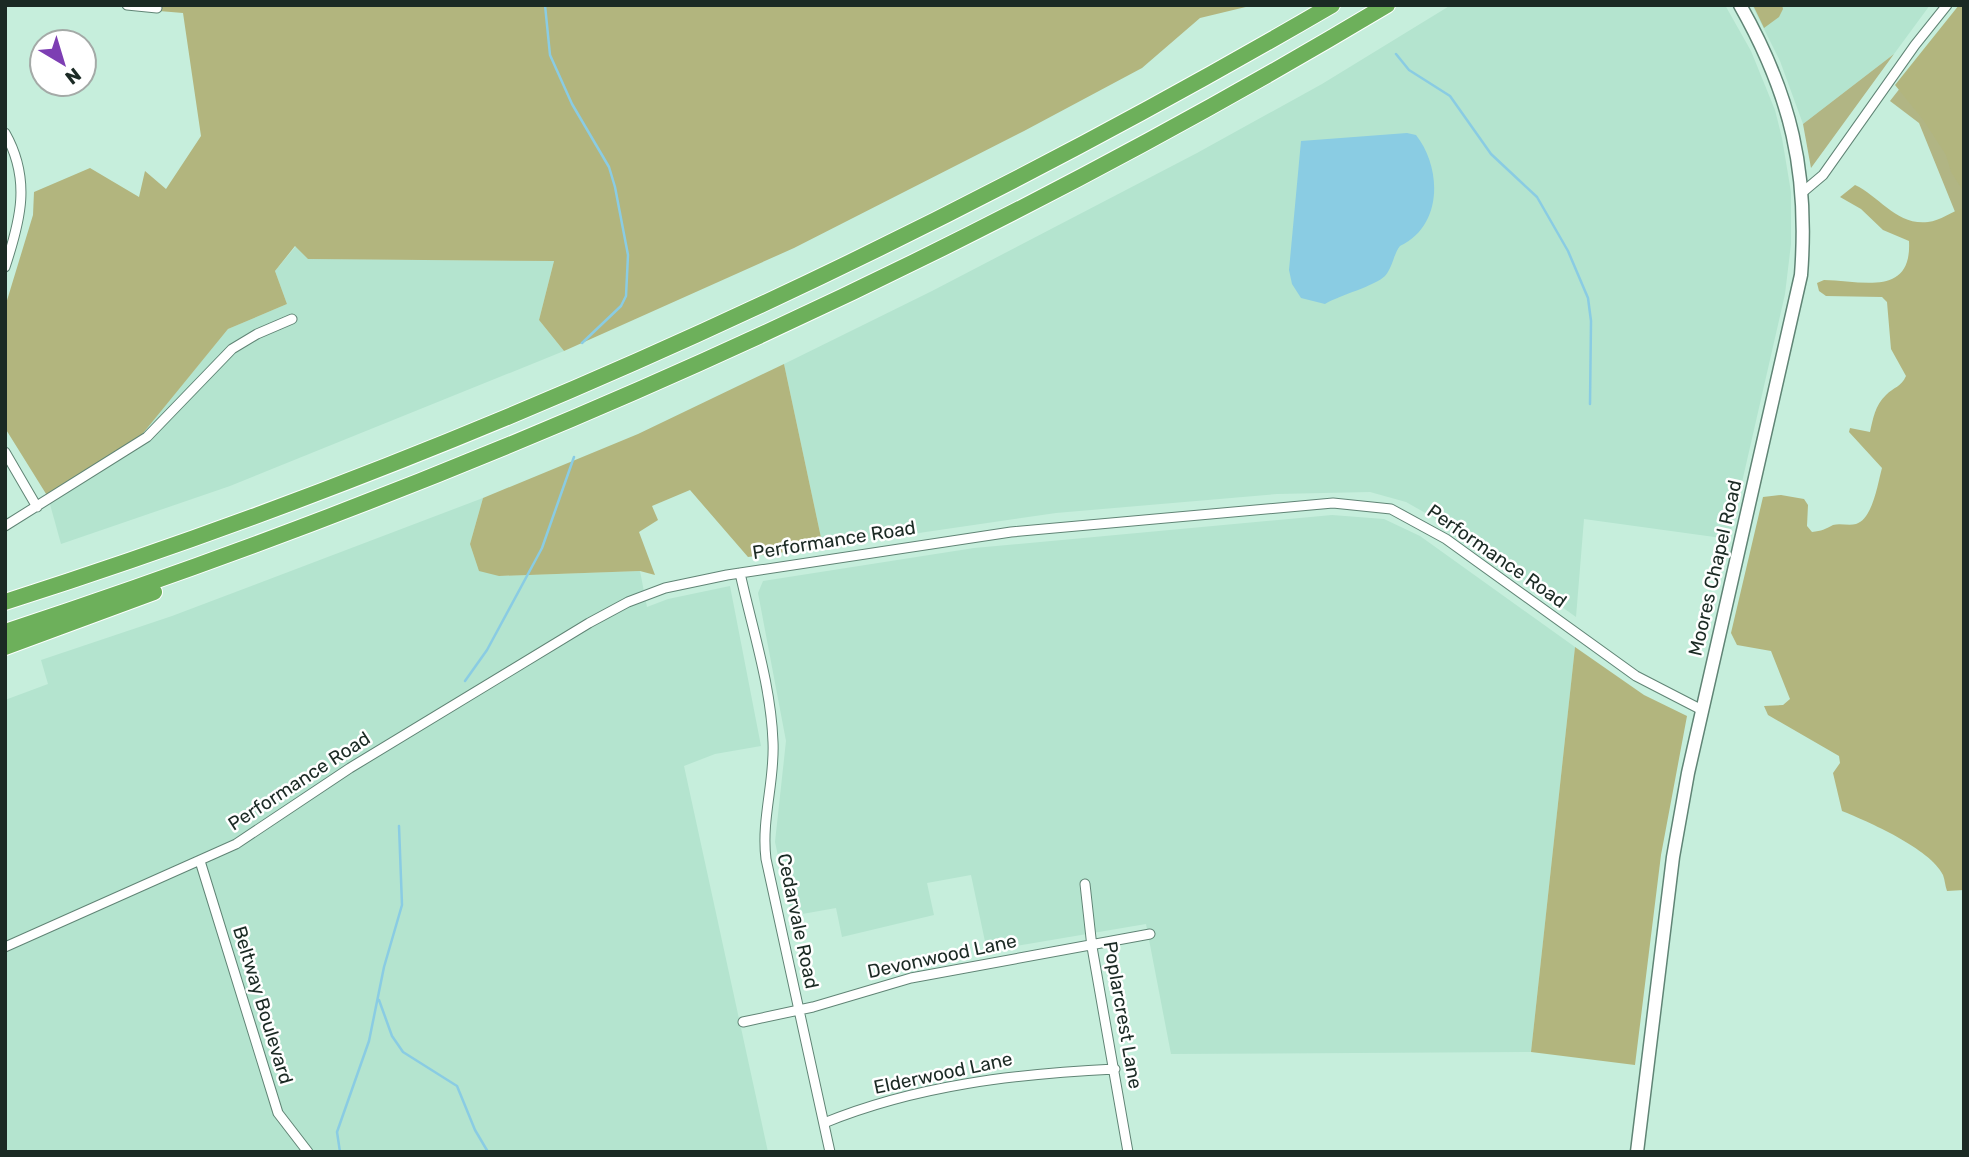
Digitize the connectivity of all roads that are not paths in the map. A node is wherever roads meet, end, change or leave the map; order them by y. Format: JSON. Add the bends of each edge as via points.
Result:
{"nodes":[{"id":1,"x":127,"y":5,"type":"edge"},
{"id":2,"x":1332,"y":5,"type":"edge"},
{"id":3,"x":1387,"y":5,"type":"edge"},
{"id":4,"x":1740,"y":5,"type":"edge"},
{"id":5,"x":1947,"y":5,"type":"edge"},
{"id":6,"x":157,"y":8,"type":"dead end"},
{"id":7,"x":5,"y":133,"type":"edge"},
{"id":8,"x":1804,"y":191,"type":"junction"},
{"id":9,"x":5,"y":267,"type":"edge"},
{"id":10,"x":292,"y":319,"type":"dead end"},
{"id":11,"x":5,"y":452,"type":"edge"},
{"id":12,"x":37,"y":507,"type":"junction"},
{"id":13,"x":5,"y":526,"type":"edge"},
{"id":14,"x":233,"y":555,"type":"junction"},
{"id":15,"x":740,"y":573,"type":"junction"},
{"id":16,"x":74,"y":580,"type":"junction"},
{"id":17,"x":5,"y":593,"type":"edge"},
{"id":18,"x":5,"y":602,"type":"edge"},
{"id":19,"x":5,"y":632,"type":"edge"},
{"id":20,"x":5,"y":647,"type":"edge"},
{"id":21,"x":1700,"y":709,"type":"junction"},
{"id":22,"x":200,"y":861,"type":"junction"},
{"id":23,"x":1085,"y":884,"type":"dead end"},
{"id":24,"x":1150,"y":934,"type":"dead end"},
{"id":25,"x":5,"y":947,"type":"edge"},
{"id":26,"x":1092,"y":947,"type":"junction"},
{"id":27,"x":800,"y":1010,"type":"junction"},
{"id":28,"x":743,"y":1022,"type":"dead end"},
{"id":29,"x":1115,"y":1069,"type":"junction"},
{"id":30,"x":824,"y":1123,"type":"junction"},
{"id":31,"x":308,"y":1152,"type":"edge"},
{"id":32,"x":830,"y":1152,"type":"edge"},
{"id":33,"x":1128,"y":1152,"type":"edge"},
{"id":34,"x":1637,"y":1152,"type":"edge"}],
"edges":[{"from":1,"to":6,"type":"street"},
{"from":2,"to":16,"type":"highway","via":[[1163,102],[965,206],[706,331],[395,463]]},
{"from":3,"to":14,"type":"highway","via":[[1140,146],[853,293],[599,409]]},
{"from":4,"to":8,"type":"main road","name":"Moores Chapel Road","via":[[1769,59],[1787,107]]},
{"from":5,"to":8,"type":"street","via":[[1823,176]]},
{"from":7,"to":9,"type":"street","via":[[19,162],[22,192],[21,214]]},
{"from":8,"to":21,"type":"main road","name":"Moores Chapel Road","via":[[1804,245],[1796,308]]},
{"from":10,"to":12,"type":"street","via":[[232,349],[147,437]]},
{"from":11,"to":12,"type":"street"},
{"from":12,"to":13,"type":"street"},
{"from":14,"to":19,"type":"highway"},
{"from":14,"to":20,"type":"highway","via":[[127,604]]},
{"from":15,"to":21,"type":"street","name":"Performance Road","via":[[1074,525],[1273,507],[1370,504],[1427,526],[1636,676]]},
{"from":15,"to":22,"type":"street","name":"Performance Road","via":[[665,588],[628,602],[350,768],[258,831]]},
{"from":15,"to":27,"type":"street","name":"Cedarvale Road","via":[[772,731],[766,859]]},
{"from":16,"to":17,"type":"highway"},
{"from":16,"to":18,"type":"highway"},
{"from":21,"to":34,"type":"main road","name":"Moores Chapel Road","via":[[1674,857]]},
{"from":22,"to":25,"type":"street","name":"Performance Road"},
{"from":22,"to":31,"type":"street","name":"Beltway Boulevard","via":[[278,1113]]},
{"from":23,"to":26,"type":"street","name":"Poplarcrest Lane"},
{"from":24,"to":26,"type":"street","name":"Devonwood Lane"},
{"from":26,"to":27,"type":"street","name":"Devonwood Lane","via":[[911,978]]},
{"from":26,"to":29,"type":"street","name":"Poplarcrest Lane"},
{"from":27,"to":28,"type":"street","name":"Devonwood Lane"},
{"from":27,"to":30,"type":"street","name":"Cedarvale Road"},
{"from":29,"to":30,"type":"street","name":"Elderwood Lane","via":[[979,1080],[901,1097]]},
{"from":29,"to":33,"type":"street","name":"Poplarcrest Lane"},
{"from":30,"to":32,"type":"street","name":"Cedarvale Road"}]}
